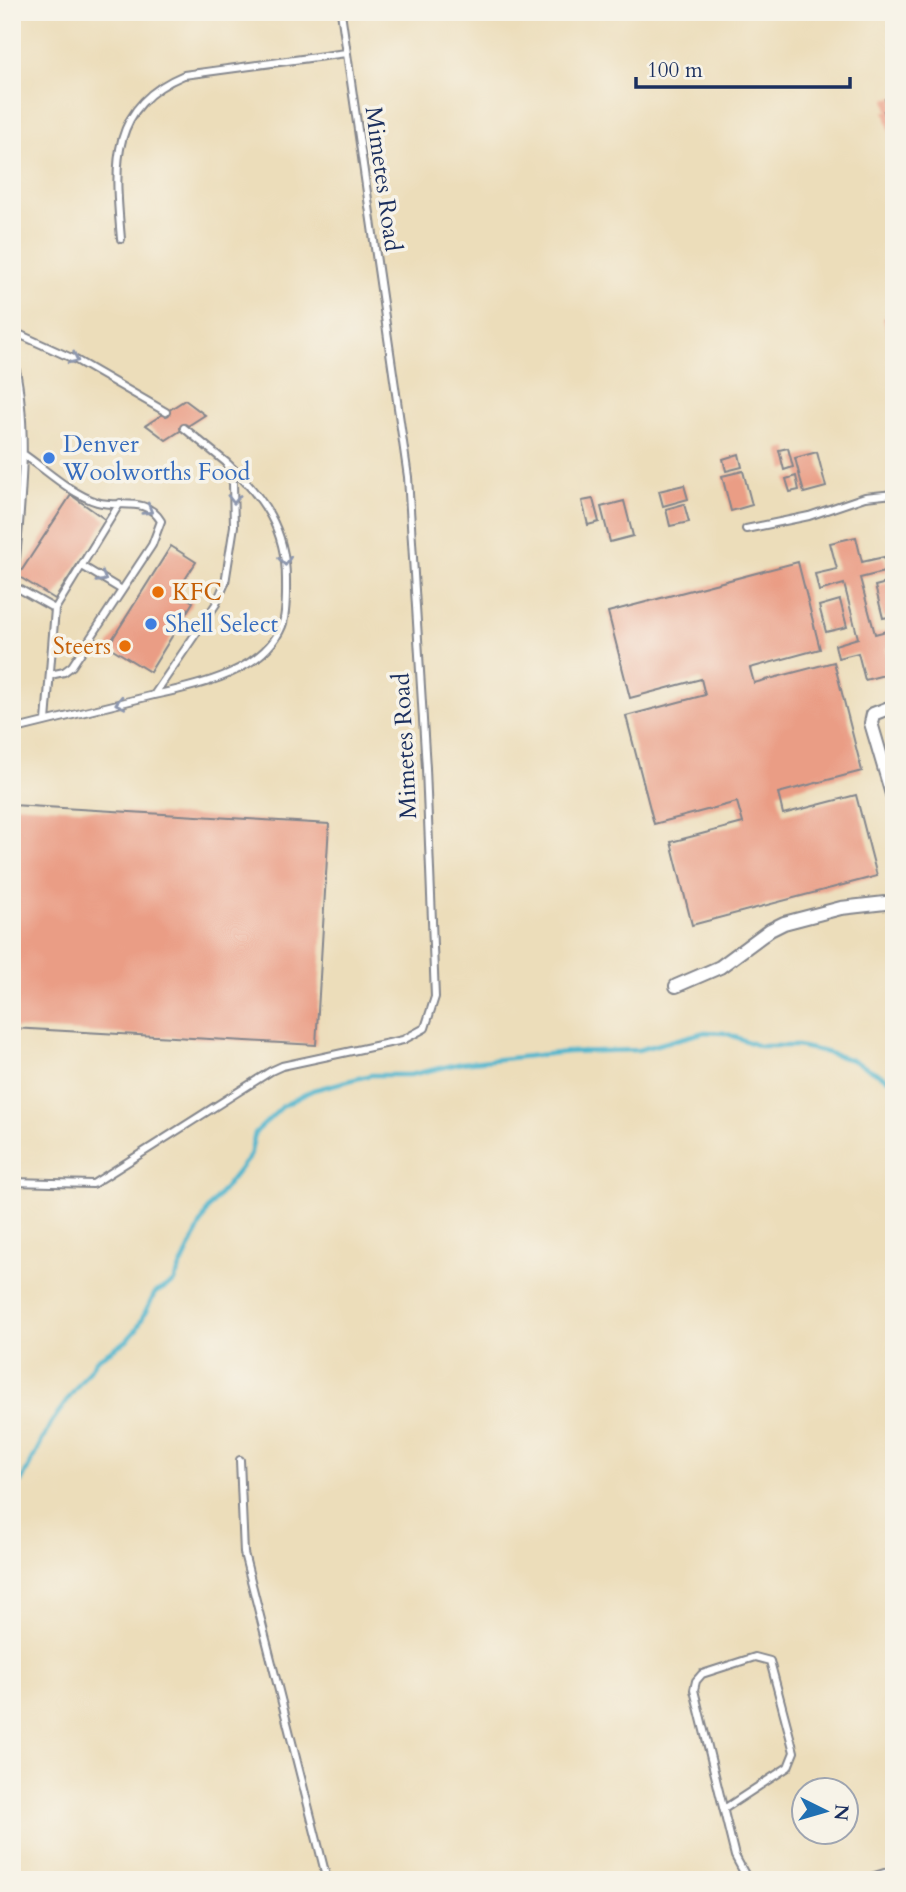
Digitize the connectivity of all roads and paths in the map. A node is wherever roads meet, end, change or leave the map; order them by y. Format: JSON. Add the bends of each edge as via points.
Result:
{"nodes":[{"id":1,"x":341,"y":12,"type":"edge"},
{"id":2,"x":346,"y":53,"type":"junction"},
{"id":3,"x":121,"y":240,"type":"dead end"},
{"id":4,"x":12,"y":331,"type":"edge"},
{"id":5,"x":12,"y":352,"type":"edge"},
{"id":6,"x":166,"y":412,"type":"dead end"},
{"id":7,"x":184,"y":428,"type":"dead end"},
{"id":8,"x":23,"y":454,"type":"junction"},
{"id":9,"x":227,"y":463,"type":"junction"},
{"id":10,"x":894,"y":494,"type":"edge"},
{"id":11,"x":120,"y":503,"type":"junction"},
{"id":12,"x":746,"y":529,"type":"dead end"},
{"id":13,"x":82,"y":566,"type":"junction"},
{"id":14,"x":14,"y":586,"type":"edge"},
{"id":15,"x":122,"y":590,"type":"junction"},
{"id":16,"x":12,"y":607,"type":"edge"},
{"id":17,"x":55,"y":609,"type":"junction"},
{"id":18,"x":50,"y":675,"type":"junction"},
{"id":19,"x":154,"y":695,"type":"junction"},
{"id":20,"x":894,"y":705,"type":"edge"},
{"id":21,"x":46,"y":721,"type":"junction"},
{"id":22,"x":12,"y":730,"type":"edge"},
{"id":23,"x":894,"y":801,"type":"edge"},
{"id":24,"x":894,"y":902,"type":"edge"},
{"id":25,"x":676,"y":986,"type":"dead end"},
{"id":26,"x":12,"y":1182,"type":"edge"},
{"id":27,"x":240,"y":1460,"type":"dead end"},
{"id":28,"x":724,"y":1808,"type":"junction"},
{"id":29,"x":894,"y":1870,"type":"edge"},
{"id":30,"x":868,"y":1878,"type":"dead end"},
{"id":31,"x":327,"y":1880,"type":"edge"},
{"id":32,"x":748,"y":1880,"type":"edge"}],
"edges":[{"from":1,"to":2,"type":"lane","name":"Mimetes Road"},
{"from":2,"to":3,"type":"lane","via":[[184,75],[160,85],[135,108],[124,132],[118,166]]},
{"from":2,"to":26,"type":"lane","name":"Mimetes Road","via":[[408,477],[434,915],[432,1012],[425,1028],[403,1041],[271,1071],[93,1184]]},
{"from":4,"to":6,"type":"lane","one_way":true,"via":[[76,360]]},
{"from":5,"to":8,"type":"lane","via":[[22,391]]},
{"from":7,"to":9,"type":"lane"},
{"from":8,"to":11,"type":"lane","via":[[97,502]]},
{"from":8,"to":14,"type":"lane"},
{"from":9,"to":19,"type":"lane","one_way":true,"via":[[233,482],[234,526],[225,583],[216,604]]},
{"from":9,"to":19,"type":"lane","one_way":true,"via":[[257,492],[280,530],[286,564],[282,626],[256,657],[233,670]]},
{"from":10,"to":12,"type":"lane","via":[[864,496],[809,516]]},
{"from":11,"to":13,"type":"lane"},
{"from":11,"to":15,"type":"lane","one_way":true,"via":[[147,507],[161,521],[152,545]]},
{"from":13,"to":15,"type":"lane","one_way":true},
{"from":13,"to":17,"type":"lane"},
{"from":14,"to":16,"type":"lane"},
{"from":14,"to":17,"type":"lane"},
{"from":15,"to":18,"type":"lane","via":[[72,666]]},
{"from":17,"to":18,"type":"lane"},
{"from":18,"to":21,"type":"lane"},
{"from":19,"to":21,"type":"lane","one_way":true},
{"from":20,"to":23,"type":"street","via":[[873,714],[871,723]]},
{"from":21,"to":22,"type":"lane"},
{"from":24,"to":25,"type":"street","via":[[841,908],[784,923],[720,967]]},
{"from":27,"to":31,"type":"lane","via":[[244,1553]]},
{"from":28,"to":28,"type":"lane","via":[[694,1690],[696,1681],[702,1674],[764,1657],[770,1661],[793,1759],[788,1767]]},
{"from":28,"to":32,"type":"lane","via":[[739,1868]]},
{"from":29,"to":30,"type":"lane"}]}
